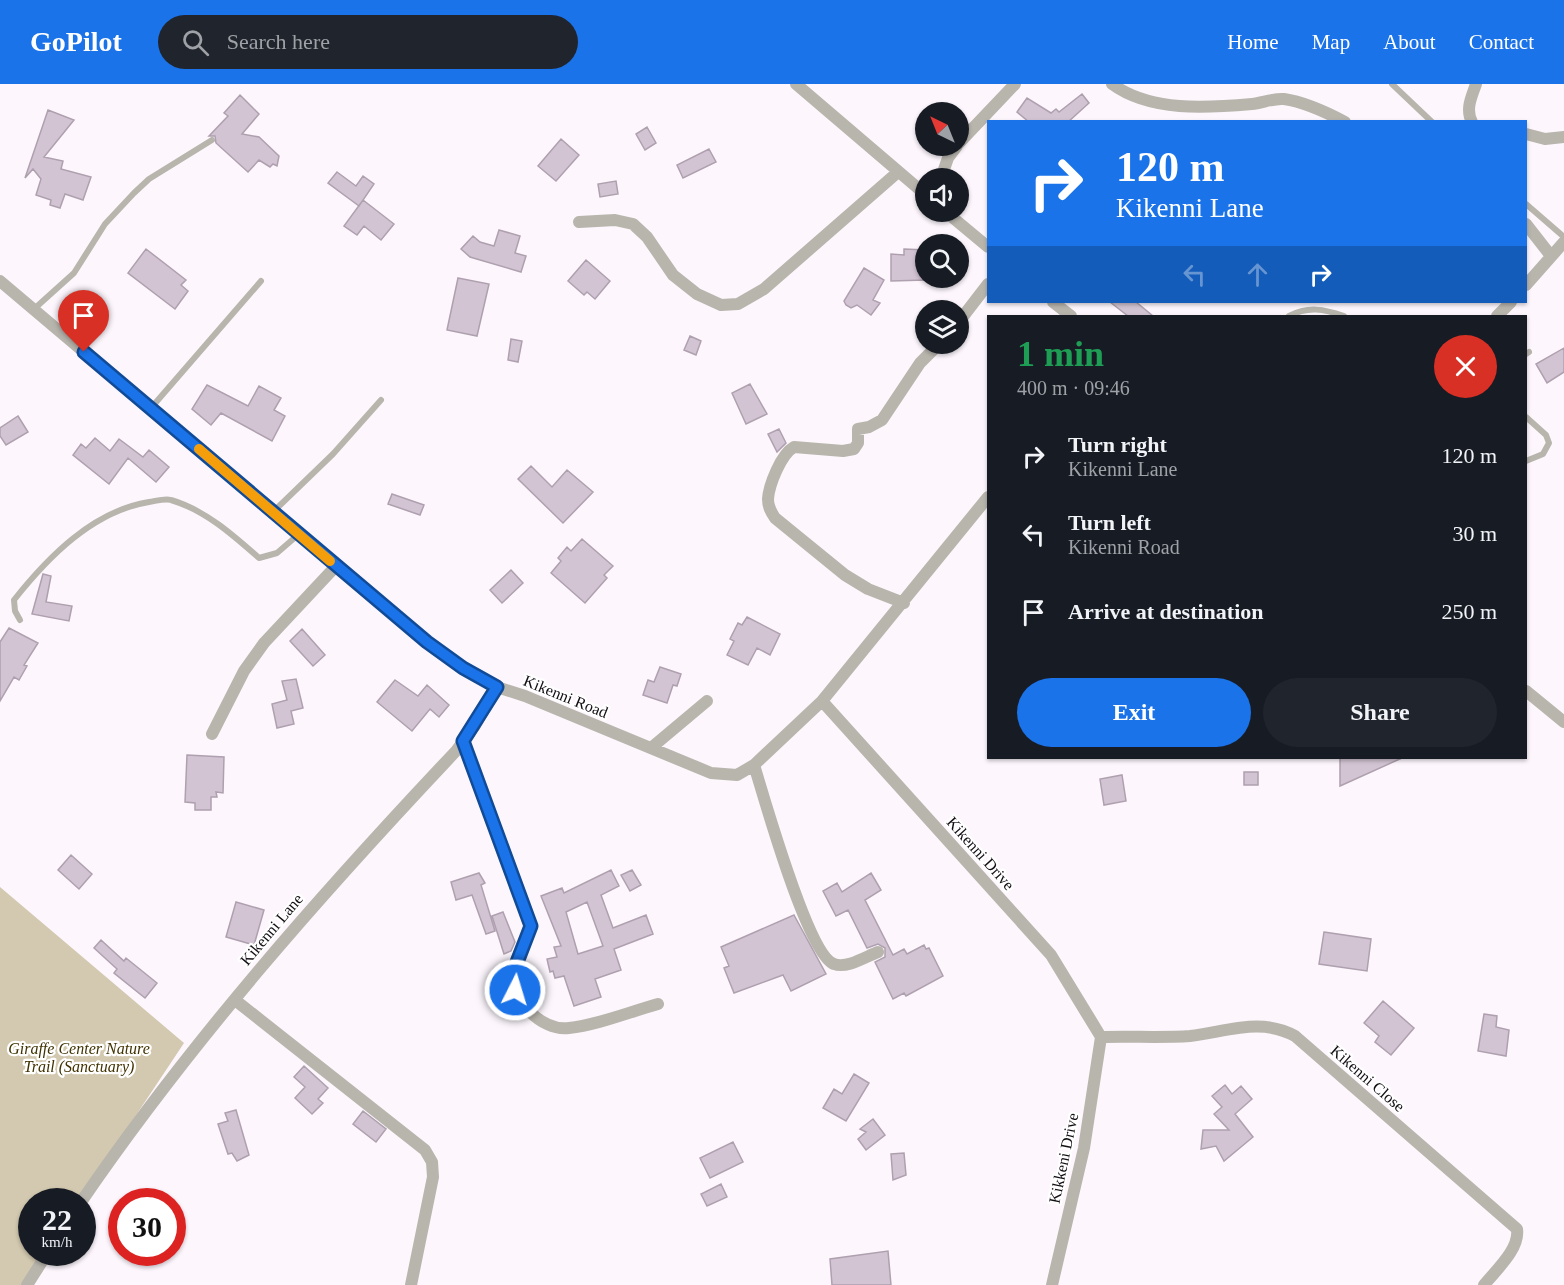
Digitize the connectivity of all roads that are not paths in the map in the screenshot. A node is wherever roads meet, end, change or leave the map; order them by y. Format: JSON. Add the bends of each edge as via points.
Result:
{"nodes":[{"id":1,"x":796,"y":84,"type":"edge"},
{"id":2,"x":1015,"y":84,"type":"edge"},
{"id":3,"x":1112,"y":84,"type":"edge"},
{"id":4,"x":1392,"y":84,"type":"edge"},
{"id":5,"x":1476,"y":84,"type":"edge"},
{"id":6,"x":1340,"y":120,"type":"edge"},
{"id":7,"x":1430,"y":120,"type":"edge"},
{"id":8,"x":1471,"y":120,"type":"edge"},
{"id":9,"x":969,"y":133,"type":"edge"},
{"id":10,"x":1527,"y":134,"type":"edge"},
{"id":11,"x":1564,"y":137,"type":"edge"},
{"id":12,"x":212,"y":140,"type":"dead end"},
{"id":13,"x":898,"y":172,"type":"junction"},
{"id":14,"x":915,"y":186,"type":"edge"},
{"id":15,"x":1527,"y":205,"type":"edge"},
{"id":16,"x":579,"y":222,"type":"dead end"},
{"id":17,"x":958,"y":222,"type":"edge"},
{"id":18,"x":1527,"y":225,"type":"edge"},
{"id":19,"x":1564,"y":239,"type":"edge"},
{"id":20,"x":987,"y":246,"type":"edge"},
{"id":21,"x":1551,"y":256,"type":"junction"},
{"id":22,"x":0,"y":281,"type":"edge"},
{"id":23,"x":261,"y":281,"type":"dead end"},
{"id":24,"x":1527,"y":284,"type":"edge"},
{"id":25,"x":987,"y":285,"type":"edge"},
{"id":26,"x":1054,"y":303,"type":"edge"},
{"id":27,"x":1510,"y":303,"type":"edge"},
{"id":28,"x":34,"y":309,"type":"junction"},
{"id":29,"x":969,"y":309,"type":"edge"},
{"id":30,"x":1070,"y":315,"type":"edge"},
{"id":31,"x":1291,"y":315,"type":"edge"},
{"id":32,"x":1340,"y":315,"type":"edge"},
{"id":33,"x":1498,"y":315,"type":"edge"},
{"id":34,"x":929,"y":354,"type":"edge"},
{"id":35,"x":381,"y":400,"type":"dead end"},
{"id":36,"x":151,"y":408,"type":"junction"},
{"id":37,"x":1527,"y":418,"type":"edge"},
{"id":38,"x":1527,"y":461,"type":"edge"},
{"id":39,"x":987,"y":498,"type":"edge"},
{"id":40,"x":273,"y":512,"type":"junction"},
{"id":41,"x":299,"y":534,"type":"junction"},
{"id":42,"x":336,"y":566,"type":"junction"},
{"id":43,"x":904,"y":603,"type":"junction"},
{"id":44,"x":20,"y":620,"type":"dead end"},
{"id":45,"x":497,"y":687,"type":"junction"},
{"id":46,"x":1527,"y":692,"type":"edge"},
{"id":47,"x":707,"y":701,"type":"dead end"},
{"id":48,"x":822,"y":701,"type":"junction"},
{"id":49,"x":1564,"y":722,"type":"edge"},
{"id":50,"x":212,"y":734,"type":"dead end"},
{"id":51,"x":463,"y":741,"type":"junction"},
{"id":52,"x":651,"y":748,"type":"junction"},
{"id":53,"x":754,"y":765,"type":"junction"},
{"id":54,"x":878,"y":952,"type":"dead end"},
{"id":55,"x":235,"y":1000,"type":"junction"},
{"id":56,"x":657,"y":1004,"type":"dead end"},
{"id":57,"x":1101,"y":1037,"type":"junction"},
{"id":58,"x":91,"y":1188,"type":"edge"},
{"id":59,"x":39,"y":1266,"type":"edge"},
{"id":60,"x":27,"y":1285,"type":"edge"},
{"id":61,"x":411,"y":1285,"type":"edge"},
{"id":62,"x":1052,"y":1285,"type":"edge"},
{"id":63,"x":1484,"y":1285,"type":"edge"}],
"edges":[{"from":1,"to":13,"type":"street"},
{"from":2,"to":9,"type":"street"},
{"from":3,"to":6,"type":"street","via":[[1152,103],[1217,106],[1283,99]]},
{"from":4,"to":7,"type":"lane"},
{"from":5,"to":8,"type":"street","via":[[1469,105]]},
{"from":10,"to":11,"type":"street","via":[[1545,139]]},
{"from":12,"to":28,"type":"lane","via":[[149,179],[134,193],[105,224],[74,273]]},
{"from":13,"to":14,"type":"street"},
{"from":13,"to":16,"type":"street","via":[[764,289],[738,304],[721,305],[697,294],[673,275],[633,224],[615,220]]},
{"from":15,"to":19,"type":"lane"},
{"from":17,"to":20,"type":"street"},
{"from":18,"to":21,"type":"street"},
{"from":19,"to":21,"type":"street"},
{"from":21,"to":24,"type":"street"},
{"from":22,"to":28,"type":"street","name":"Kikenni Road"},
{"from":23,"to":36,"type":"lane"},
{"from":25,"to":29,"type":"street"},
{"from":26,"to":30,"type":"street"},
{"from":27,"to":33,"type":"street"},
{"from":28,"to":36,"type":"street","name":"Kikenni Road"},
{"from":31,"to":32,"type":"lane","via":[[1317,309]]},
{"from":34,"to":43,"type":"street","via":[[882,420],[858,429],[854,449],[789,449],[769,496],[775,518],[845,575]]},
{"from":35,"to":40,"type":"lane"},
{"from":36,"to":40,"type":"street","name":"Kikenni Road"},
{"from":37,"to":38,"type":"lane","via":[[1549,442],[1543,454]]},
{"from":39,"to":43,"type":"street","name":"Kikenni Road"},
{"from":40,"to":41,"type":"street","name":"Kikenni Road"},
{"from":41,"to":42,"type":"street","name":"Kikenni Road"},
{"from":41,"to":44,"type":"lane","via":[[277,553],[259,558],[196,511],[169,499],[142,503],[103,516],[42,568],[14,600]]},
{"from":42,"to":45,"type":"street","name":"Kikenni Road","via":[[427,642]]},
{"from":42,"to":50,"type":"street","via":[[264,643],[244,671]]},
{"from":43,"to":48,"type":"street","name":"Kikenni Road"},
{"from":45,"to":51,"type":"street","name":"Kikenni Lane"},
{"from":45,"to":52,"type":"street","name":"Kikenni Road"},
{"from":46,"to":49,"type":"street"},
{"from":47,"to":52,"type":"street"},
{"from":48,"to":53,"type":"street","name":"Kikenni Road"},
{"from":48,"to":57,"type":"street","name":"Kikenni Drive","via":[[1051,955]]},
{"from":51,"to":55,"type":"street","name":"Kikenni Lane","via":[[269,956]]},
{"from":51,"to":56,"type":"street","via":[[531,926],[514,970],[515,990],[522,1002],[553,1028],[569,1028]]},
{"from":52,"to":53,"type":"street","name":"Kikenni Road","via":[[726,776],[737,775]]},
{"from":53,"to":54,"type":"street","via":[[801,910],[821,953],[834,964],[846,964]]},
{"from":55,"to":58,"type":"street","name":"Kikenni Lane","via":[[144,1110]]},
{"from":55,"to":61,"type":"street","via":[[425,1150],[432,1162],[433,1178]]},
{"from":57,"to":62,"type":"street","name":"Kikkeni Drive","via":[[1084,1148]]},
{"from":57,"to":63,"type":"street","name":"Kikenni Close","via":[[1190,1036],[1250,1025],[1295,1036],[1516,1229],[1513,1248]]},
{"from":59,"to":60,"type":"street"}]}
